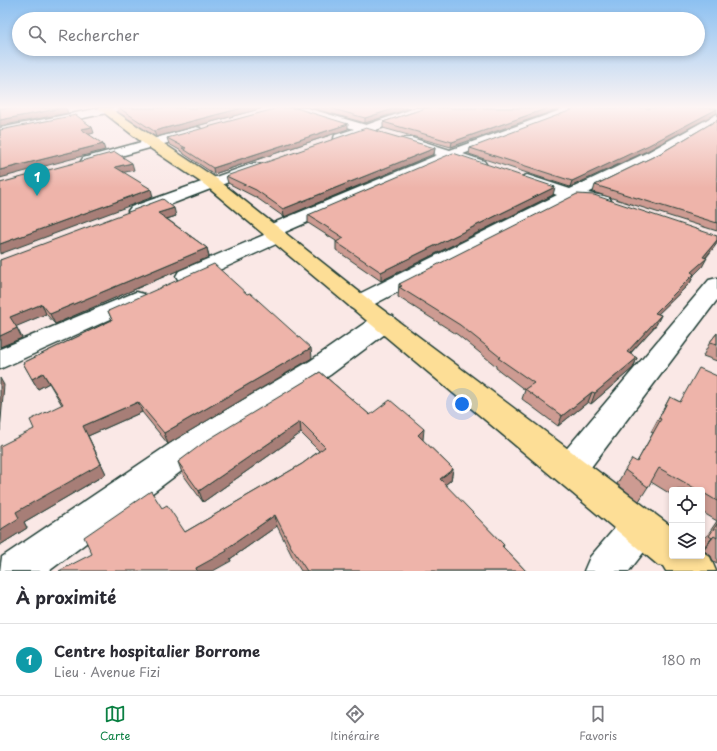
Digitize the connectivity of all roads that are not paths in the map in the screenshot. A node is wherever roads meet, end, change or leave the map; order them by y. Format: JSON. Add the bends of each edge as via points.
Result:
{"nodes":[{"id":1,"x":141,"y":135,"type":"edge"},
{"id":2,"x":183,"y":135,"type":"edge"},
{"id":3,"x":351,"y":135,"type":"edge"},
{"id":4,"x":387,"y":135,"type":"edge"},
{"id":5,"x":504,"y":135,"type":"edge"},
{"id":6,"x":687,"y":135,"type":"edge"},
{"id":7,"x":152,"y":143,"type":"junction"},
{"id":8,"x":323,"y":144,"type":"edge"},
{"id":9,"x":452,"y":154,"type":"junction"},
{"id":10,"x":271,"y":162,"type":"edge"},
{"id":11,"x":76,"y":164,"type":"edge"},
{"id":12,"x":490,"y":167,"type":"edge"},
{"id":13,"x":512,"y":175,"type":"edge"},
{"id":14,"x":211,"y":182,"type":"junction"},
{"id":15,"x":570,"y":194,"type":"junction"},
{"id":16,"x":617,"y":206,"type":"edge"},
{"id":17,"x":124,"y":216,"type":"edge"},
{"id":18,"x":274,"y":234,"type":"junction"},
{"id":19,"x":717,"y":285,"type":"edge"},
{"id":20,"x":359,"y":303,"type":"junction"},
{"id":21,"x":384,"y":322,"type":"junction"},
{"id":22,"x":0,"y":360,"type":"edge"},
{"id":23,"x":570,"y":469,"type":"junction"},
{"id":24,"x":642,"y":526,"type":"junction"},
{"id":25,"x":669,"y":548,"type":"edge"},
{"id":26,"x":682,"y":559,"type":"edge"},
{"id":27,"x":16,"y":571,"type":"edge"},
{"id":28,"x":604,"y":571,"type":"edge"},
{"id":29,"x":696,"y":571,"type":"edge"}],
"edges":[{"from":1,"to":7,"type":"highway"},
{"from":2,"to":7,"type":"street"},
{"from":3,"to":8,"type":"street"},
{"from":4,"to":9,"type":"street"},
{"from":5,"to":9,"type":"street"},
{"from":6,"to":15,"type":"street","via":[[653,155]]},
{"from":7,"to":11,"type":"street"},
{"from":7,"to":14,"type":"highway"},
{"from":9,"to":12,"type":"street"},
{"from":9,"to":18,"type":"street"},
{"from":10,"to":14,"type":"street"},
{"from":13,"to":15,"type":"street"},
{"from":14,"to":17,"type":"street"},
{"from":14,"to":18,"type":"highway"},
{"from":15,"to":16,"type":"street","via":[[595,198]]},
{"from":15,"to":20,"type":"street"},
{"from":18,"to":20,"type":"highway"},
{"from":18,"to":22,"type":"street"},
{"from":19,"to":23,"type":"street"},
{"from":20,"to":21,"type":"highway"},
{"from":21,"to":23,"type":"highway"},
{"from":21,"to":27,"type":"street","via":[[320,368],[197,442]]},
{"from":23,"to":24,"type":"highway"},
{"from":24,"to":25,"type":"highway"},
{"from":24,"to":28,"type":"street"},
{"from":26,"to":29,"type":"highway"}]}
